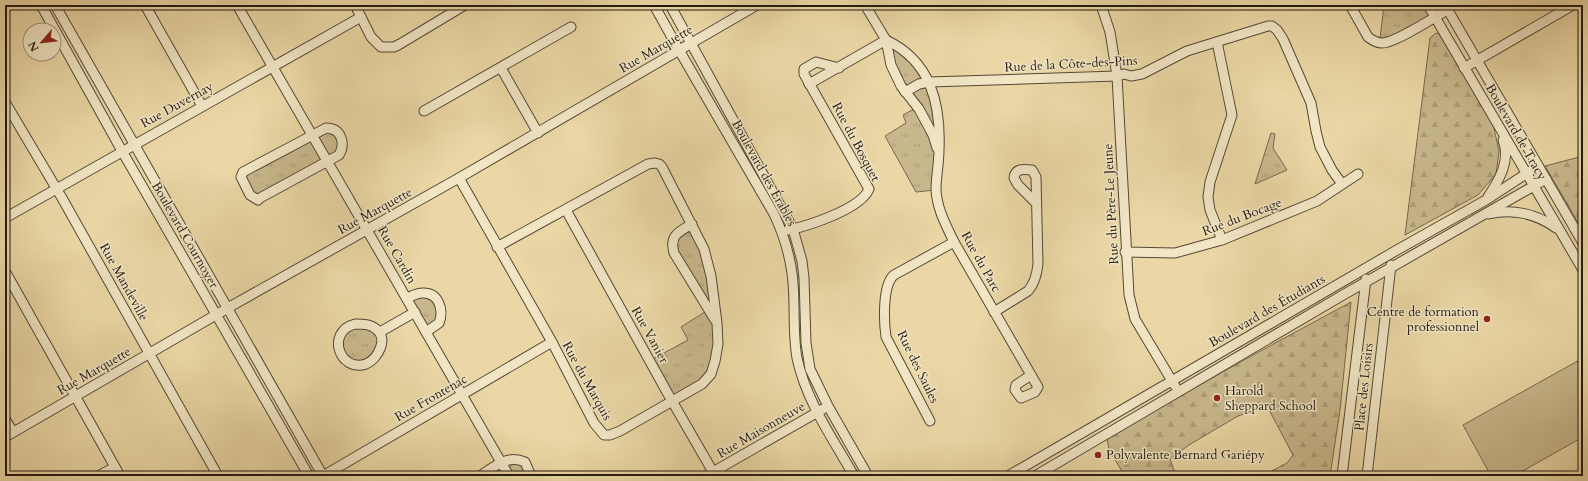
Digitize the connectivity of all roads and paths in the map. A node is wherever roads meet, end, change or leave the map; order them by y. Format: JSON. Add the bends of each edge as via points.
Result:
{"nodes":[{"id":1,"x":41,"y":5,"type":"edge"},
{"id":2,"x":55,"y":5,"type":"edge"},
{"id":3,"x":145,"y":5,"type":"edge"},
{"id":4,"x":238,"y":5,"type":"edge"},
{"id":5,"x":355,"y":5,"type":"edge"},
{"id":6,"x":465,"y":5,"type":"edge"},
{"id":7,"x":654,"y":5,"type":"edge"},
{"id":8,"x":670,"y":5,"type":"edge"},
{"id":9,"x":757,"y":5,"type":"edge"},
{"id":10,"x":865,"y":5,"type":"edge"},
{"id":11,"x":1101,"y":5,"type":"edge"},
{"id":12,"x":1350,"y":5,"type":"edge"},
{"id":13,"x":1428,"y":5,"type":"edge"},
{"id":14,"x":1573,"y":5,"type":"edge"},
{"id":15,"x":1446,"y":7,"type":"edge"},
{"id":16,"x":361,"y":17,"type":"junction"},
{"id":17,"x":1435,"y":17,"type":"junction"},
{"id":18,"x":571,"y":27,"type":"dead end"},
{"id":19,"x":886,"y":40,"type":"junction"},
{"id":20,"x":692,"y":42,"type":"junction"},
{"id":21,"x":1217,"y":42,"type":"junction"},
{"id":22,"x":679,"y":50,"type":"junction"},
{"id":23,"x":1477,"y":60,"type":"junction"},
{"id":24,"x":272,"y":67,"type":"junction"},
{"id":25,"x":501,"y":68,"type":"junction"},
{"id":26,"x":839,"y":68,"type":"junction"},
{"id":27,"x":1464,"y":68,"type":"junction"},
{"id":28,"x":1117,"y":76,"type":"junction"},
{"id":29,"x":929,"y":82,"type":"junction"},
{"id":30,"x":809,"y":84,"type":"junction"},
{"id":31,"x":905,"y":92,"type":"junction"},
{"id":32,"x":5,"y":102,"type":"edge"},
{"id":33,"x":202,"y":106,"type":"junction"},
{"id":34,"x":424,"y":111,"type":"dead end"},
{"id":35,"x":1500,"y":130,"type":"junction"},
{"id":36,"x":538,"y":133,"type":"junction"},
{"id":37,"x":311,"y":135,"type":"junction"},
{"id":38,"x":134,"y":145,"type":"junction"},
{"id":39,"x":122,"y":151,"type":"junction"},
{"id":40,"x":939,"y":153,"type":"junction"},
{"id":41,"x":327,"y":162,"type":"junction"},
{"id":42,"x":1538,"y":166,"type":"junction"},
{"id":43,"x":1358,"y":174,"type":"dead end"},
{"id":44,"x":1526,"y":174,"type":"junction"},
{"id":45,"x":460,"y":178,"type":"junction"},
{"id":46,"x":1546,"y":178,"type":"junction"},
{"id":47,"x":1342,"y":184,"type":"junction"},
{"id":48,"x":1533,"y":186,"type":"junction"},
{"id":49,"x":57,"y":188,"type":"junction"},
{"id":50,"x":1486,"y":200,"type":"junction"},
{"id":51,"x":1036,"y":203,"type":"dead end"},
{"id":52,"x":566,"y":210,"type":"junction"},
{"id":53,"x":1480,"y":217,"type":"junction"},
{"id":54,"x":5,"y":218,"type":"edge"},
{"id":55,"x":692,"y":224,"type":"junction"},
{"id":56,"x":793,"y":229,"type":"junction"},
{"id":57,"x":368,"y":230,"type":"junction"},
{"id":58,"x":782,"y":230,"type":"junction"},
{"id":59,"x":1559,"y":230,"type":"junction"},
{"id":60,"x":1222,"y":240,"type":"junction"},
{"id":61,"x":954,"y":242,"type":"junction"},
{"id":62,"x":1583,"y":243,"type":"edge"},
{"id":63,"x":497,"y":247,"type":"junction"},
{"id":64,"x":1126,"y":252,"type":"junction"},
{"id":65,"x":1391,"y":253,"type":"junction"},
{"id":66,"x":1368,"y":267,"type":"junction"},
{"id":67,"x":1390,"y":268,"type":"junction"},
{"id":68,"x":1583,"y":270,"type":"edge"},
{"id":69,"x":5,"y":271,"type":"edge"},
{"id":70,"x":1366,"y":282,"type":"junction"},
{"id":71,"x":407,"y":298,"type":"junction"},
{"id":72,"x":227,"y":309,"type":"junction"},
{"id":73,"x":415,"y":312,"type":"junction"},
{"id":74,"x":994,"y":312,"type":"junction"},
{"id":75,"x":216,"y":316,"type":"junction"},
{"id":76,"x":717,"y":323,"type":"junction"},
{"id":77,"x":380,"y":332,"type":"junction"},
{"id":78,"x":426,"y":332,"type":"junction"},
{"id":79,"x":552,"y":342,"type":"junction"},
{"id":80,"x":149,"y":355,"type":"junction"},
{"id":81,"x":1031,"y":375,"type":"dead end"},
{"id":82,"x":1172,"y":381,"type":"junction"},
{"id":83,"x":1178,"y":391,"type":"junction"},
{"id":84,"x":462,"y":394,"type":"junction"},
{"id":85,"x":75,"y":397,"type":"junction"},
{"id":86,"x":672,"y":401,"type":"junction"},
{"id":87,"x":828,"y":406,"type":"junction"},
{"id":88,"x":818,"y":412,"type":"junction"},
{"id":89,"x":5,"y":419,"type":"edge"},
{"id":90,"x":930,"y":421,"type":"dead end"},
{"id":91,"x":9,"y":434,"type":"edge"},
{"id":92,"x":502,"y":463,"type":"junction"},
{"id":93,"x":115,"y":467,"type":"junction"},
{"id":94,"x":710,"y":474,"type":"edge"},
{"id":95,"x":98,"y":476,"type":"edge"},
{"id":96,"x":120,"y":476,"type":"edge"},
{"id":97,"x":218,"y":476,"type":"edge"},
{"id":98,"x":309,"y":476,"type":"edge"},
{"id":99,"x":323,"y":476,"type":"edge"},
{"id":100,"x":480,"y":476,"type":"edge"},
{"id":101,"x":509,"y":476,"type":"edge"},
{"id":102,"x":532,"y":476,"type":"edge"},
{"id":103,"x":854,"y":476,"type":"edge"},
{"id":104,"x":868,"y":476,"type":"edge"},
{"id":105,"x":1008,"y":476,"type":"edge"},
{"id":106,"x":1035,"y":476,"type":"edge"},
{"id":107,"x":1342,"y":476,"type":"edge"},
{"id":108,"x":1367,"y":476,"type":"edge"}],
"edges":[{"from":1,"to":39,"type":"street","name":"Boulevard Cournoyer"},
{"from":2,"to":38,"type":"street","name":"Boulevard Cournoyer"},
{"from":3,"to":33,"type":"street"},
{"from":4,"to":24,"type":"street","name":"Rue Cardin"},
{"from":5,"to":16,"type":"street"},
{"from":6,"to":16,"type":"street","via":[[400,44],[387,48],[381,47],[371,37]]},
{"from":7,"to":22,"type":"street","name":"Boulevard des Érables"},
{"from":8,"to":20,"type":"street","name":"Boulevard des Érables"},
{"from":9,"to":20,"type":"street","name":"Rue Marquette"},
{"from":10,"to":19,"type":"street","name":"Rue du Parc"},
{"from":11,"to":28,"type":"street","name":"Rue du Père-Le Jeune","via":[[1110,32]]},
{"from":12,"to":17,"type":"street","via":[[1368,37],[1379,43],[1396,38]]},
{"from":13,"to":17,"type":"street","name":"Boulevard de Tracy"},
{"from":14,"to":23,"type":"street"},
{"from":15,"to":17,"type":"street"},
{"from":15,"to":23,"type":"street","name":"Boulevard de Tracy"},
{"from":16,"to":24,"type":"street","name":"Rue Duvernay"},
{"from":17,"to":27,"type":"street","name":"Boulevard de Tracy"},
{"from":18,"to":25,"type":"street"},
{"from":19,"to":26,"type":"street"},
{"from":19,"to":29,"type":"street","name":"Rue du Parc","via":[[898,45],[917,63]]},
{"from":19,"to":31,"type":"street","name":"Rue du Parc","via":[[891,65]]},
{"from":20,"to":22,"type":"street","name":"Rue Marquette"},
{"from":20,"to":56,"type":"street","name":"Boulevard des Érables"},
{"from":21,"to":28,"type":"street","name":"Rue de la Côte-des-Pins","via":[[1181,53],[1142,74]]},
{"from":21,"to":47,"type":"street","name":"Rue de la Côte-des-Pins","via":[[1268,26],[1277,30],[1311,102],[1320,147]]},
{"from":21,"to":60,"type":"street","via":[[1232,115],[1210,182],[1208,197],[1210,210]]},
{"from":22,"to":36,"type":"street","name":"Rue Marquette"},
{"from":22,"to":58,"type":"street","name":"Boulevard des Érables"},
{"from":23,"to":27,"type":"street"},
{"from":23,"to":42,"type":"street","name":"Boulevard de Tracy"},
{"from":24,"to":33,"type":"street","name":"Rue Duvernay"},
{"from":24,"to":37,"type":"street","name":"Rue Cardin"},
{"from":25,"to":34,"type":"street"},
{"from":25,"to":36,"type":"street"},
{"from":26,"to":30,"type":"street"},
{"from":26,"to":30,"type":"street","name":"Rue du Bosquet","via":[[819,63],[811,64],[804,69]]},
{"from":27,"to":35,"type":"street","name":"Boulevard de Tracy"},
{"from":28,"to":29,"type":"street","name":"Rue de la Côte-des-Pins"},
{"from":28,"to":64,"type":"street","name":"Rue du Père-Le Jeune"},
{"from":29,"to":31,"type":"street","name":"Rue de la Côte-des-Pins","via":[[918,84]]},
{"from":29,"to":40,"type":"street","name":"Rue du Parc","via":[[937,105]]},
{"from":30,"to":56,"type":"street","name":"Rue du Bosquet","via":[[869,189],[867,194],[837,214]]},
{"from":31,"to":40,"type":"street","name":"Rue du Parc","via":[[919,109]]},
{"from":32,"to":49,"type":"street","name":"Rue Mandeville"},
{"from":33,"to":38,"type":"street","name":"Rue Duvernay"},
{"from":35,"to":44,"type":"street","name":"Boulevard de Tracy"},
{"from":35,"to":50,"type":"street","via":[[1505,144],[1505,163]]},
{"from":36,"to":45,"type":"street","name":"Rue Marquette"},
{"from":37,"to":41,"type":"street","name":"Rue Cardin"},
{"from":37,"to":41,"type":"street","via":[[326,128],[334,129],[341,136],[341,153]]},
{"from":37,"to":41,"type":"street","via":[[243,172],[241,177],[250,195],[255,199],[260,198]]},
{"from":38,"to":39,"type":"street","name":"Rue Duvernay"},
{"from":38,"to":72,"type":"street","name":"Boulevard Cournoyer"},
{"from":39,"to":49,"type":"street","name":"Rue Duvernay"},
{"from":39,"to":75,"type":"street","name":"Boulevard Cournoyer"},
{"from":40,"to":61,"type":"street","name":"Rue du Parc","via":[[937,195],[943,218]]},
{"from":41,"to":57,"type":"street","name":"Rue Cardin"},
{"from":42,"to":44,"type":"street","name":"Boulevard des Étudiants"},
{"from":42,"to":46,"type":"street","name":"Boulevard de Tracy"},
{"from":43,"to":47,"type":"street","name":"Rue du Bocage"},
{"from":44,"to":48,"type":"street","name":"Boulevard de Tracy"},
{"from":44,"to":50,"type":"street","name":"Boulevard des Étudiants"},
{"from":45,"to":57,"type":"street","name":"Rue Marquette"},
{"from":45,"to":63,"type":"street","name":"Rue du Marquis"},
{"from":46,"to":48,"type":"street","name":"Boulevard des Étudiants"},
{"from":46,"to":62,"type":"street","name":"Boulevard de Tracy"},
{"from":47,"to":60,"type":"street","name":"Rue du Bocage","via":[[1317,201]]},
{"from":48,"to":53,"type":"street","name":"Boulevard des Étudiants"},
{"from":48,"to":59,"type":"street","name":"Boulevard de Tracy"},
{"from":49,"to":54,"type":"street","name":"Rue Duvernay"},
{"from":49,"to":80,"type":"street","name":"Rue Mandeville"},
{"from":50,"to":65,"type":"street","name":"Boulevard des Étudiants"},
{"from":51,"to":74,"type":"street","via":[[1036,277],[1023,295]]},
{"from":52,"to":55,"type":"street","name":"Rue du Marquis","via":[[656,162],[662,167]]},
{"from":52,"to":63,"type":"street","name":"Rue du Marquis"},
{"from":52,"to":86,"type":"street","name":"Rue Vanier"},
{"from":53,"to":59,"type":"street","via":[[1503,212],[1521,212],[1546,221]]},
{"from":53,"to":67,"type":"street","name":"Boulevard des Étudiants"},
{"from":55,"to":76,"type":"street","name":"Rue du Marquis","via":[[709,262]]},
{"from":55,"to":76,"type":"street","name":"Rue du Marquis","via":[[673,237],[674,253]]},
{"from":56,"to":58,"type":"street","name":"Rue du Bosquet"},
{"from":56,"to":87,"type":"street","name":"Boulevard des Érables","via":[[804,278],[808,363]]},
{"from":57,"to":71,"type":"street","name":"Rue Cardin"},
{"from":57,"to":72,"type":"street","name":"Rue Marquette"},
{"from":58,"to":88,"type":"street","name":"Boulevard des Érables","via":[[792,274],[797,359]]},
{"from":59,"to":68,"type":"street","name":"Boulevard de Tracy"},
{"from":60,"to":64,"type":"street","name":"Rue du Bocage","via":[[1175,253]]},
{"from":61,"to":74,"type":"street","name":"Rue du Parc"},
{"from":61,"to":90,"type":"street","name":"Rue des Saules","via":[[894,276],[888,282],[886,291],[886,337]]},
{"from":63,"to":79,"type":"street","name":"Rue du Marquis"},
{"from":64,"to":82,"type":"street","name":"Rue du Père-Le Jeune","via":[[1129,295],[1135,319]]},
{"from":65,"to":66,"type":"street","name":"Boulevard des Étudiants"},
{"from":65,"to":67,"type":"street","name":"Place des Loisirs"},
{"from":66,"to":70,"type":"street","name":"Place des Loisirs"},
{"from":66,"to":82,"type":"street","name":"Boulevard des Étudiants"},
{"from":67,"to":70,"type":"street","name":"Boulevard des Étudiants"},
{"from":67,"to":108,"type":"street","name":"Place des Loisirs"},
{"from":69,"to":85,"type":"street"},
{"from":70,"to":83,"type":"street","name":"Boulevard des Étudiants"},
{"from":70,"to":107,"type":"street","name":"Place des Loisirs"},
{"from":71,"to":73,"type":"street","name":"Rue Cardin"},
{"from":71,"to":78,"type":"street","name":"Rue Cardin","via":[[424,293],[438,300],[441,314],[439,323]]},
{"from":72,"to":75,"type":"street","name":"Rue Marquette"},
{"from":72,"to":99,"type":"street","name":"Boulevard Cournoyer"},
{"from":73,"to":77,"type":"street"},
{"from":73,"to":78,"type":"street","name":"Rue Cardin"},
{"from":74,"to":81,"type":"street","name":"Rue du Parc"},
{"from":75,"to":80,"type":"street","name":"Rue Marquette"},
{"from":75,"to":98,"type":"street","name":"Boulevard Cournoyer"},
{"from":76,"to":86,"type":"street","name":"Rue du Marquis","via":[[716,361],[711,374],[702,384]]},
{"from":77,"to":77,"type":"street","via":[[368,325],[355,324],[348,327],[338,341],[345,360],[361,365],[366,363],[378,353],[382,342]]},
{"from":78,"to":84,"type":"street","name":"Rue Cardin"},
{"from":79,"to":84,"type":"street","name":"Rue Frontenac"},
{"from":79,"to":86,"type":"street","name":"Rue du Marquis","via":[[594,423],[604,435],[620,431]]},
{"from":80,"to":85,"type":"street","name":"Rue Marquette"},
{"from":80,"to":97,"type":"street","name":"Rue Mandeville"},
{"from":82,"to":83,"type":"street","name":"Rue du Père-Le Jeune"},
{"from":82,"to":105,"type":"street","name":"Boulevard des Étudiants"},
{"from":83,"to":106,"type":"street","name":"Boulevard des Étudiants"},
{"from":84,"to":92,"type":"street","name":"Rue Cardin"},
{"from":84,"to":99,"type":"street","name":"Rue Frontenac"},
{"from":85,"to":91,"type":"street","name":"Rue Marquette"},
{"from":85,"to":93,"type":"street"},
{"from":86,"to":94,"type":"street","name":"Rue Vanier"},
{"from":87,"to":88,"type":"street","name":"Rue Maisonneuve"},
{"from":87,"to":104,"type":"street","name":"Boulevard des Érables"},
{"from":88,"to":94,"type":"street","name":"Rue Maisonneuve"},
{"from":88,"to":103,"type":"street","name":"Boulevard des Érables"},
{"from":89,"to":91,"type":"street"},
{"from":92,"to":100,"type":"street"},
{"from":92,"to":101,"type":"street","name":"Rue Cardin"},
{"from":92,"to":102,"type":"street","via":[[513,458],[524,462]]},
{"from":93,"to":95,"type":"street"},
{"from":93,"to":96,"type":"street"}]}
